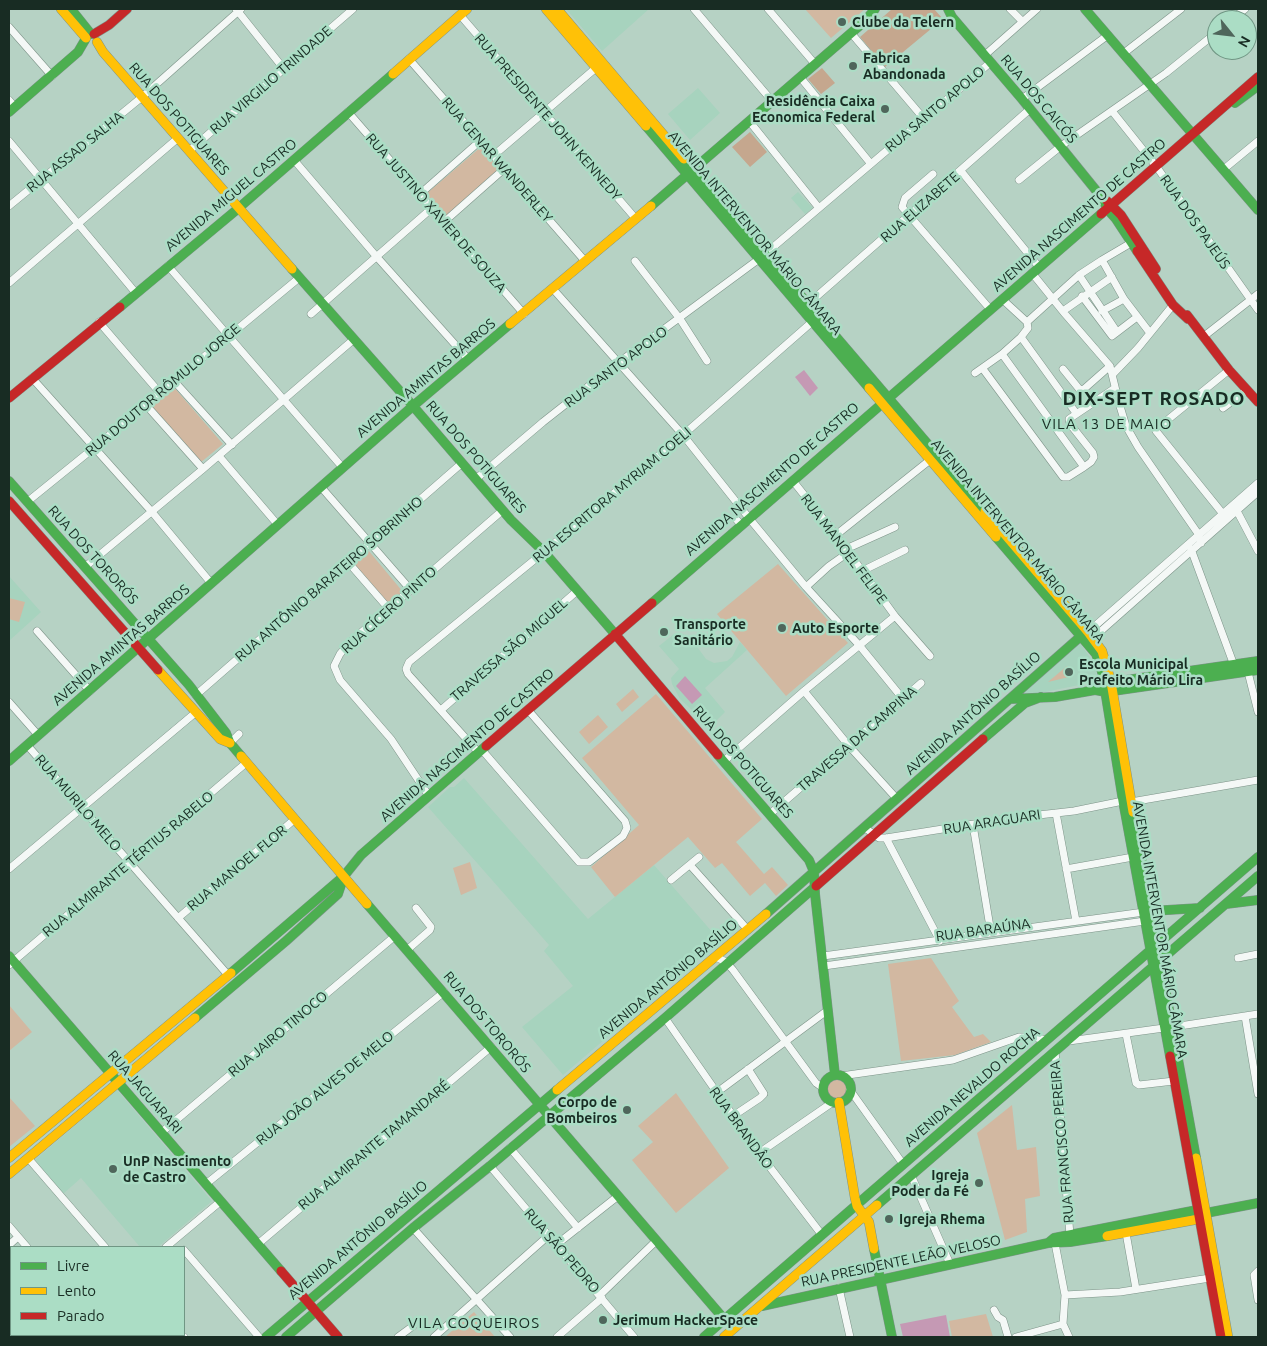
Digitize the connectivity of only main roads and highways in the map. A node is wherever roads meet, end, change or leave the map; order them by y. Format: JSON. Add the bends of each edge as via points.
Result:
{"nodes":[{"id":1,"x":61,"y":9,"type":"edge"},
{"id":2,"x":71,"y":9,"type":"edge"},
{"id":3,"x":127,"y":9,"type":"edge"},
{"id":4,"x":546,"y":9,"type":"edge"},
{"id":5,"x":557,"y":9,"type":"edge"},
{"id":6,"x":875,"y":9,"type":"edge"},
{"id":7,"x":882,"y":9,"type":"edge"},
{"id":8,"x":942,"y":9,"type":"edge"},
{"id":9,"x":1085,"y":9,"type":"edge"},
{"id":10,"x":464,"y":12,"type":"edge"},
{"id":11,"x":950,"y":13,"type":"edge"},
{"id":12,"x":865,"y":21,"type":"junction"},
{"id":13,"x":92,"y":40,"type":"junction"},
{"id":14,"x":1258,"y":77,"type":"edge"},
{"id":15,"x":1258,"y":86,"type":"edge"},
{"id":16,"x":11,"y":106,"type":"edge"},
{"id":17,"x":1224,"y":109,"type":"junction"},
{"id":18,"x":1194,"y":134,"type":"junction"},
{"id":19,"x":691,"y":172,"type":"junction"},
{"id":20,"x":239,"y":207,"type":"junction"},
{"id":21,"x":1109,"y":207,"type":"junction"},
{"id":22,"x":1258,"y":210,"type":"edge"},
{"id":23,"x":1134,"y":241,"type":"junction"},
{"id":24,"x":762,"y":256,"type":"junction"},
{"id":25,"x":1188,"y":319,"type":"junction"},
{"id":26,"x":9,"y":398,"type":"edge"},
{"id":27,"x":885,"y":400,"type":"junction"},
{"id":28,"x":1258,"y":402,"type":"edge"},
{"id":29,"x":413,"y":406,"type":"junction"},
{"id":30,"x":9,"y":481,"type":"edge"},
{"id":31,"x":9,"y":501,"type":"edge"},
{"id":32,"x":1013,"y":545,"type":"junction"},
{"id":33,"x":615,"y":634,"type":"junction"},
{"id":34,"x":1087,"y":635,"type":"junction"},
{"id":35,"x":148,"y":638,"type":"junction"},
{"id":36,"x":138,"y":647,"type":"junction"},
{"id":37,"x":1258,"y":661,"type":"edge"},
{"id":38,"x":1247,"y":667,"type":"junction"},
{"id":39,"x":1258,"y":670,"type":"edge"},
{"id":40,"x":189,"y":685,"type":"junction"},
{"id":41,"x":1108,"y":687,"type":"junction"},
{"id":42,"x":179,"y":694,"type":"junction"},
{"id":43,"x":1041,"y":697,"type":"junction"},
{"id":44,"x":1010,"y":699,"type":"junction"},
{"id":45,"x":230,"y":743,"type":"junction"},
{"id":46,"x":9,"y":761,"type":"edge"},
{"id":47,"x":1127,"y":802,"type":"junction"},
{"id":48,"x":1258,"y":857,"type":"edge"},
{"id":49,"x":814,"y":872,"type":"junction"},
{"id":50,"x":344,"y":876,"type":"junction"},
{"id":51,"x":1258,"y":876,"type":"edge"},
{"id":52,"x":814,"y":886,"type":"junction"},
{"id":53,"x":1258,"y":900,"type":"edge"},
{"id":54,"x":1225,"y":904,"type":"junction"},
{"id":55,"x":1200,"y":908,"type":"junction"},
{"id":56,"x":1147,"y":915,"type":"junction"},
{"id":57,"x":272,"y":939,"type":"junction"},
{"id":58,"x":286,"y":941,"type":"junction"},
{"id":59,"x":1154,"y":947,"type":"junction"},
{"id":60,"x":10,"y":961,"type":"edge"},
{"id":61,"x":1157,"y":962,"type":"junction"},
{"id":62,"x":196,"y":1000,"type":"junction"},
{"id":63,"x":190,"y":1023,"type":"junction"},
{"id":64,"x":1168,"y":1027,"type":"junction"},
{"id":65,"x":110,"y":1073,"type":"junction"},
{"id":66,"x":838,"y":1075,"type":"junction"},
{"id":67,"x":118,"y":1081,"type":"junction"},
{"id":68,"x":836,"y":1102,"type":"junction"},
{"id":69,"x":539,"y":1104,"type":"junction"},
{"id":70,"x":548,"y":1115,"type":"junction"},
{"id":71,"x":34,"y":1137,"type":"junction"},
{"id":72,"x":50,"y":1138,"type":"junction"},
{"id":73,"x":9,"y":1158,"type":"edge"},
{"id":74,"x":9,"y":1174,"type":"edge"},
{"id":75,"x":1258,"y":1203,"type":"edge"},
{"id":76,"x":857,"y":1206,"type":"junction"},
{"id":77,"x":1200,"y":1214,"type":"junction"},
{"id":78,"x":866,"y":1216,"type":"junction"},
{"id":79,"x":1052,"y":1241,"type":"junction"},
{"id":80,"x":370,"y":1248,"type":"junction"},
{"id":81,"x":386,"y":1251,"type":"junction"},
{"id":82,"x":881,"y":1279,"type":"junction"},
{"id":83,"x":307,"y":1301,"type":"junction"},
{"id":84,"x":760,"y":1306,"type":"junction"},
{"id":85,"x":316,"y":1311,"type":"junction"},
{"id":86,"x":724,"y":1319,"type":"junction"},
{"id":87,"x":730,"y":1335,"type":"edge"},
{"id":88,"x":266,"y":1337,"type":"edge"},
{"id":89,"x":286,"y":1337,"type":"edge"},
{"id":90,"x":338,"y":1337,"type":"edge"},
{"id":91,"x":704,"y":1337,"type":"edge"},
{"id":92,"x":892,"y":1337,"type":"edge"},
{"id":93,"x":1221,"y":1337,"type":"edge"},
{"id":94,"x":1228,"y":1337,"type":"edge"}],
"edges":[{"from":1,"to":13,"type":"main road","name":"RUA DOS POTIGUARES"},
{"from":2,"to":13,"type":"main road","name":"RUA DOS POTIGUARES"},
{"from":3,"to":13,"type":"main road"},
{"from":4,"to":19,"type":"main road","name":"AVENIDA INTERVENTOR MÁRIO CÂMARA"},
{"from":5,"to":19,"type":"main road","name":"AVENIDA INTERVENTOR MÁRIO CÂMARA"},
{"from":6,"to":12,"type":"main road","name":"AVENIDA AMINTAS BARROS"},
{"from":7,"to":12,"type":"main road","name":"AVENIDA AMINTAS BARROS"},
{"from":8,"to":11,"type":"main road","name":"RUA DOS CAICÓS"},
{"from":9,"to":18,"type":"main road"},
{"from":10,"to":20,"type":"main road","name":"AVENIDA MIGUEL CASTRO"},
{"from":11,"to":21,"type":"main road","name":"RUA DOS CAICÓS"},
{"from":12,"to":19,"type":"main road","name":"AVENIDA AMINTAS BARROS"},
{"from":13,"to":16,"type":"main road","via":[[52,76]]},
{"from":13,"to":20,"type":"main road","name":"RUA DOS POTIGUARES"},
{"from":14,"to":17,"type":"main road","name":"AVENIDA NASCIMENTO DE CASTRO"},
{"from":15,"to":17,"type":"main road","name":"AVENIDA NASCIMENTO DE CASTRO"},
{"from":17,"to":18,"type":"main road","name":"AVENIDA NASCIMENTO DE CASTRO"},
{"from":18,"to":21,"type":"main road","name":"AVENIDA NASCIMENTO DE CASTRO"},
{"from":18,"to":22,"type":"main road"},
{"from":19,"to":24,"type":"main road","name":"AVENIDA INTERVENTOR MÁRIO CÂMARA"},
{"from":19,"to":29,"type":"main road","name":"AVENIDA AMINTAS BARROS"},
{"from":20,"to":26,"type":"main road","name":"AVENIDA MIGUEL CASTRO"},
{"from":20,"to":29,"type":"main road","name":"RUA DOS POTIGUARES"},
{"from":21,"to":23,"type":"main road","name":"RUA DOS CAICÓS"},
{"from":21,"to":27,"type":"main road","name":"AVENIDA NASCIMENTO DE CASTRO"},
{"from":23,"to":25,"type":"main road","name":"RUA DOS CAICÓS"},
{"from":23,"to":25,"type":"main road","name":"RUA DOS CAICÓS","via":[[1173,305]]},
{"from":24,"to":27,"type":"main road","name":"AVENIDA INTERVENTOR MÁRIO CÂMARA","via":[[808,304]]},
{"from":24,"to":27,"type":"main road","name":"AVENIDA INTERVENTOR MÁRIO CÂMARA","via":[[812,322]]},
{"from":25,"to":28,"type":"main road","name":"RUA DOS CAICÓS"},
{"from":27,"to":32,"type":"main road","name":"AVENIDA INTERVENTOR MÁRIO CÂMARA"},
{"from":27,"to":32,"type":"main road","name":"AVENIDA INTERVENTOR MÁRIO CÂMARA","via":[[930,460]]},
{"from":27,"to":33,"type":"main road","name":"AVENIDA NASCIMENTO DE CASTRO","via":[[749,518],[739,522]]},
{"from":29,"to":33,"type":"main road","name":"RUA DOS POTIGUARES"},
{"from":29,"to":35,"type":"main road","name":"AVENIDA AMINTAS BARROS"},
{"from":30,"to":35,"type":"main road","name":"RUA DOS TORORÓS"},
{"from":31,"to":36,"type":"main road","name":"RUA DOS TORORÓS"},
{"from":32,"to":34,"type":"main road","name":"AVENIDA INTERVENTOR MÁRIO CÂMARA"},
{"from":33,"to":49,"type":"main road","name":"RUA DOS POTIGUARES","via":[[810,860]]},
{"from":33,"to":50,"type":"main road","name":"AVENIDA NASCIMENTO DE CASTRO","via":[[361,855]]},
{"from":34,"to":41,"type":"main road","name":"AVENIDA INTERVENTOR MÁRIO CÂMARA"},
{"from":34,"to":44,"type":"main road","name":"AVENIDA ANTÔNIO BASÍLIO"},
{"from":35,"to":36,"type":"main road","name":"AVENIDA AMINTAS BARROS"},
{"from":35,"to":40,"type":"main road","name":"RUA DOS TORORÓS"},
{"from":36,"to":42,"type":"main road","name":"RUA DOS TORORÓS"},
{"from":36,"to":46,"type":"main road","name":"AVENIDA AMINTAS BARROS"},
{"from":37,"to":38,"type":"main road"},
{"from":38,"to":39,"type":"main road"},
{"from":38,"to":41,"type":"main road"},
{"from":40,"to":42,"type":"main road"},
{"from":40,"to":45,"type":"main road","name":"RUA DOS TORORÓS","via":[[226,733]]},
{"from":41,"to":43,"type":"main road"},
{"from":41,"to":47,"type":"main road","name":"AVENIDA INTERVENTOR MÁRIO CÂMARA"},
{"from":42,"to":45,"type":"main road","name":"RUA DOS TORORÓS","via":[[220,739]]},
{"from":43,"to":44,"type":"main road"},
{"from":43,"to":52,"type":"main road","name":"AVENIDA ANTÔNIO BASÍLIO","via":[[1019,707]]},
{"from":44,"to":49,"type":"main road","name":"AVENIDA ANTÔNIO BASÍLIO"},
{"from":45,"to":50,"type":"main road","name":"RUA DOS TORORÓS"},
{"from":47,"to":56,"type":"main road","name":"AVENIDA INTERVENTOR MÁRIO CÂMARA"},
{"from":47,"to":56,"type":"main road","name":"AVENIDA INTERVENTOR MÁRIO CÂMARA","via":[[1133,857]]},
{"from":48,"to":55,"type":"main road","name":"AVENIDA NEVALDO ROCHA"},
{"from":49,"to":52,"type":"main road","name":"RUA DOS POTIGUARES"},
{"from":49,"to":69,"type":"main road","name":"AVENIDA ANTÔNIO BASÍLIO"},
{"from":50,"to":57,"type":"main road","name":"AVENIDA NASCIMENTO DE CASTRO"},
{"from":50,"to":58,"type":"main road","name":"AVENIDA NASCIMENTO DE CASTRO","via":[[338,894]]},
{"from":50,"to":69,"type":"main road","name":"RUA DOS TORORÓS"},
{"from":51,"to":54,"type":"main road","name":"AVENIDA NEVALDO ROCHA"},
{"from":52,"to":66,"type":"main road","name":"RUA DOS POTIGUARES"},
{"from":52,"to":70,"type":"main road","name":"AVENIDA ANTÔNIO BASÍLIO","via":[[665,1018]]},
{"from":53,"to":54,"type":"main road"},
{"from":54,"to":61,"type":"main road","name":"AVENIDA NEVALDO ROCHA"},
{"from":55,"to":56,"type":"main road","name":"RUA BARAÚNA"},
{"from":55,"to":59,"type":"main road","name":"AVENIDA NEVALDO ROCHA"},
{"from":56,"to":59,"type":"main road","name":"AVENIDA INTERVENTOR MÁRIO CÂMARA"},
{"from":57,"to":58,"type":"main road"},
{"from":57,"to":62,"type":"main road","name":"AVENIDA NASCIMENTO DE CASTRO"},
{"from":58,"to":63,"type":"main road","name":"AVENIDA NASCIMENTO DE CASTRO"},
{"from":59,"to":61,"type":"main road","name":"AVENIDA INTERVENTOR MÁRIO CÂMARA"},
{"from":59,"to":76,"type":"main road","name":"AVENIDA NEVALDO ROCHA"},
{"from":60,"to":65,"type":"main road","name":"RUA JAGUARARI"},
{"from":61,"to":64,"type":"main road","name":"AVENIDA INTERVENTOR MÁRIO CÂMARA"},
{"from":61,"to":78,"type":"main road","name":"AVENIDA NEVALDO ROCHA"},
{"from":62,"to":63,"type":"main road"},
{"from":62,"to":65,"type":"main road","name":"AVENIDA NASCIMENTO DE CASTRO"},
{"from":63,"to":67,"type":"main road","name":"AVENIDA NASCIMENTO DE CASTRO"},
{"from":64,"to":77,"type":"main road","name":"AVENIDA INTERVENTOR MÁRIO CÂMARA"},
{"from":64,"to":77,"type":"main road","name":"AVENIDA INTERVENTOR MÁRIO CÂMARA","via":[[1174,1081]]},
{"from":65,"to":67,"type":"main road","name":"RUA JAGUARARI"},
{"from":65,"to":71,"type":"main road","name":"AVENIDA NASCIMENTO DE CASTRO"},
{"from":66,"to":68,"type":"main road","via":[[848,1081],[850,1090],[847,1098]]},
{"from":66,"to":68,"type":"main road","via":[[826,1081],[823,1088],[824,1095]]},
{"from":67,"to":72,"type":"main road","name":"AVENIDA NASCIMENTO DE CASTRO"},
{"from":67,"to":83,"type":"main road","name":"RUA JAGUARARI"},
{"from":68,"to":76,"type":"main road"},
{"from":69,"to":70,"type":"main road","name":"RUA DOS TORORÓS"},
{"from":69,"to":80,"type":"main road","name":"AVENIDA ANTÔNIO BASÍLIO"},
{"from":70,"to":81,"type":"main road","name":"AVENIDA ANTÔNIO BASÍLIO"},
{"from":70,"to":86,"type":"main road","name":"RUA DOS TORORÓS"},
{"from":71,"to":72,"type":"main road"},
{"from":71,"to":73,"type":"main road","name":"AVENIDA NASCIMENTO DE CASTRO"},
{"from":72,"to":74,"type":"main road","name":"AVENIDA NASCIMENTO DE CASTRO"},
{"from":75,"to":77,"type":"main road","name":"RUA PRESIDENTE LEÃO VELOSO"},
{"from":76,"to":78,"type":"main road"},
{"from":76,"to":86,"type":"main road","name":"AVENIDA NEVALDO ROCHA"},
{"from":77,"to":79,"type":"main road","name":"RUA PRESIDENTE LEÃO VELOSO","via":[[1126,1233]]},
{"from":77,"to":79,"type":"main road","name":"RUA PRESIDENTE LEÃO VELOSO","via":[[1070,1234]]},
{"from":77,"to":93,"type":"main road","name":"AVENIDA INTERVENTOR MÁRIO CÂMARA"},
{"from":77,"to":94,"type":"main road","name":"AVENIDA INTERVENTOR MÁRIO CÂMARA"},
{"from":78,"to":82,"type":"main road","via":[[870,1222]]},
{"from":78,"to":84,"type":"main road","name":"AVENIDA NEVALDO ROCHA"},
{"from":79,"to":82,"type":"main road","name":"RUA PRESIDENTE LEÃO VELOSO"},
{"from":80,"to":81,"type":"main road"},
{"from":80,"to":83,"type":"main road","name":"AVENIDA ANTÔNIO BASÍLIO"},
{"from":81,"to":85,"type":"main road","name":"AVENIDA ANTÔNIO BASÍLIO"},
{"from":82,"to":84,"type":"main road","name":"RUA PRESIDENTE LEÃO VELOSO"},
{"from":82,"to":92,"type":"main road"},
{"from":83,"to":85,"type":"main road","name":"RUA JAGUARARI"},
{"from":83,"to":88,"type":"main road","name":"AVENIDA ANTÔNIO BASÍLIO"},
{"from":84,"to":87,"type":"main road","name":"AVENIDA NEVALDO ROCHA"},
{"from":85,"to":89,"type":"main road","name":"AVENIDA ANTÔNIO BASÍLIO"},
{"from":85,"to":90,"type":"main road","name":"RUA JAGUARARI"},
{"from":86,"to":91,"type":"main road","name":"AVENIDA NEVALDO ROCHA"}]}
